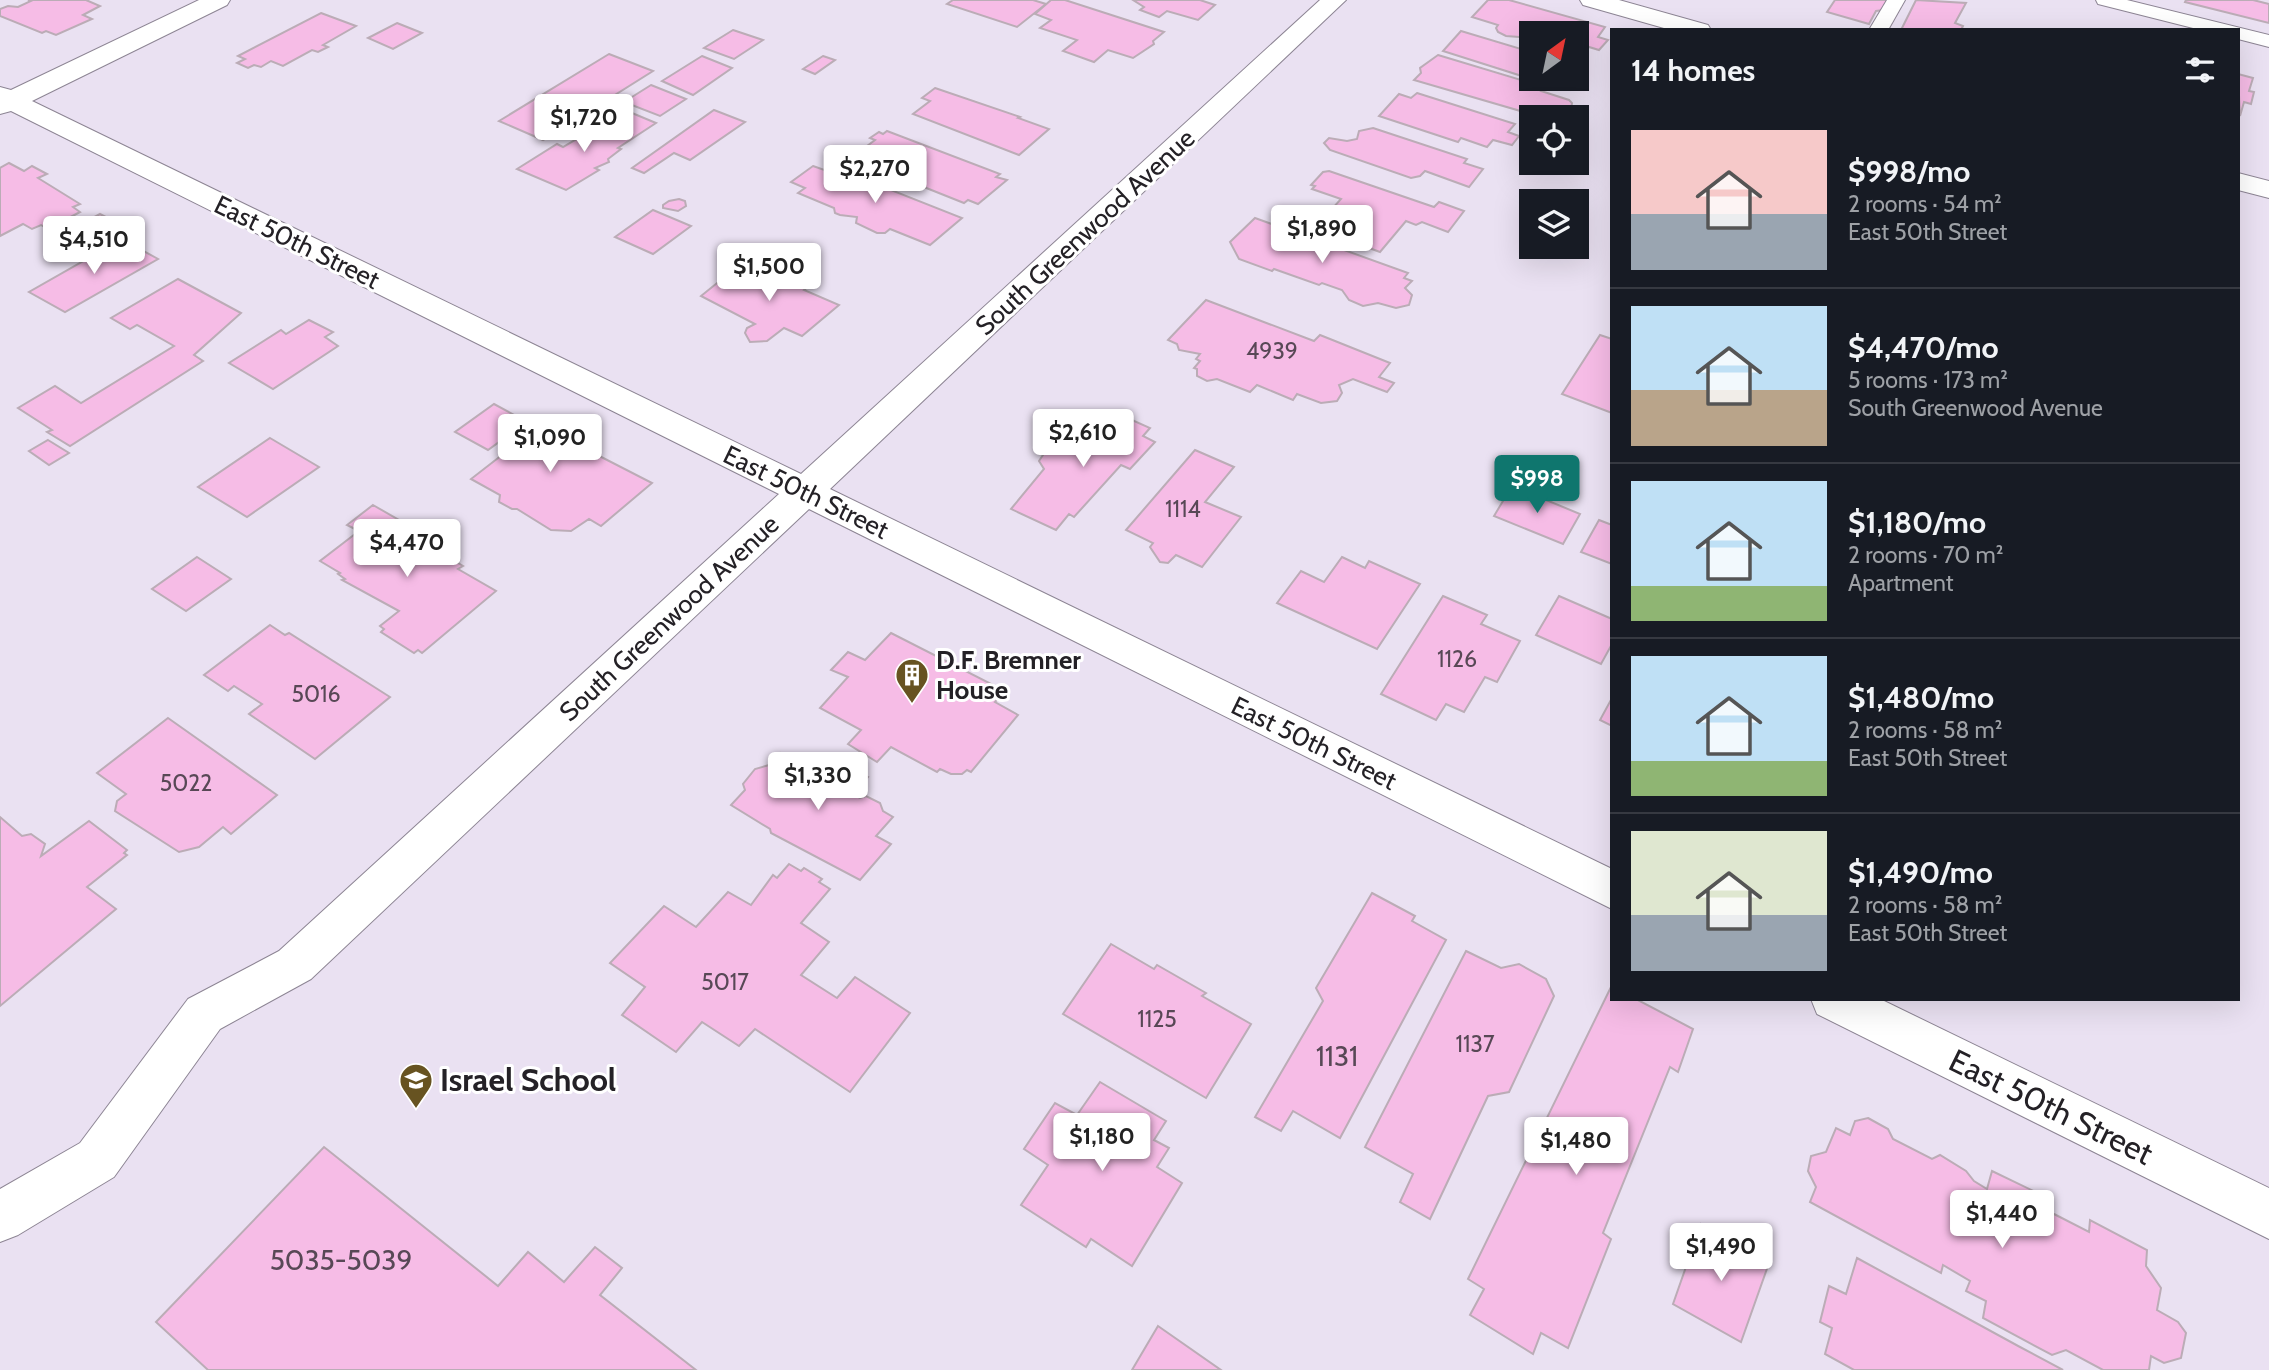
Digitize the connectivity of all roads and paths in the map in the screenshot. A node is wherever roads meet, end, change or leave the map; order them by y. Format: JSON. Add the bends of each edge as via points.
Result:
{"nodes":[{"id":1,"x":218,"y":0,"type":"edge"},
{"id":2,"x":1335,"y":0,"type":"edge"},
{"id":3,"x":1592,"y":0,"type":"edge"},
{"id":4,"x":1896,"y":0,"type":"edge"},
{"id":5,"x":2105,"y":0,"type":"edge"},
{"id":6,"x":1692,"y":28,"type":"edge"},
{"id":7,"x":1879,"y":28,"type":"edge"},
{"id":8,"x":2217,"y":28,"type":"edge"},
{"id":9,"x":2240,"y":34,"type":"edge"},
{"id":10,"x":2269,"y":41,"type":"edge"},
{"id":11,"x":4,"y":101,"type":"edge"},
{"id":12,"x":2240,"y":182,"type":"edge"},
{"id":13,"x":2269,"y":190,"type":"edge"},
{"id":14,"x":805,"y":492,"type":"junction"},
{"id":15,"x":1610,"y":889,"type":"edge"},
{"id":16,"x":1837,"y":1001,"type":"edge"},
{"id":17,"x":2269,"y":1214,"type":"edge"},
{"id":18,"x":0,"y":1217,"type":"edge"}],
"edges":[{"from":1,"to":11,"type":"street"},
{"from":2,"to":14,"type":"street","name":"South Greenwood Avenue"},
{"from":3,"to":6,"type":"street"},
{"from":4,"to":7,"type":"lane"},
{"from":5,"to":8,"type":"lane"},
{"from":9,"to":10,"type":"lane"},
{"from":11,"to":14,"type":"street","name":"East 50th Street"},
{"from":12,"to":13,"type":"street"},
{"from":14,"to":15,"type":"street","name":"East 50th Street"},
{"from":14,"to":18,"type":"street","name":"South Greenwood Avenue","via":[[295,965],[204,1014],[97,1160]]},
{"from":16,"to":17,"type":"street","name":"East 50th Street"}]}
